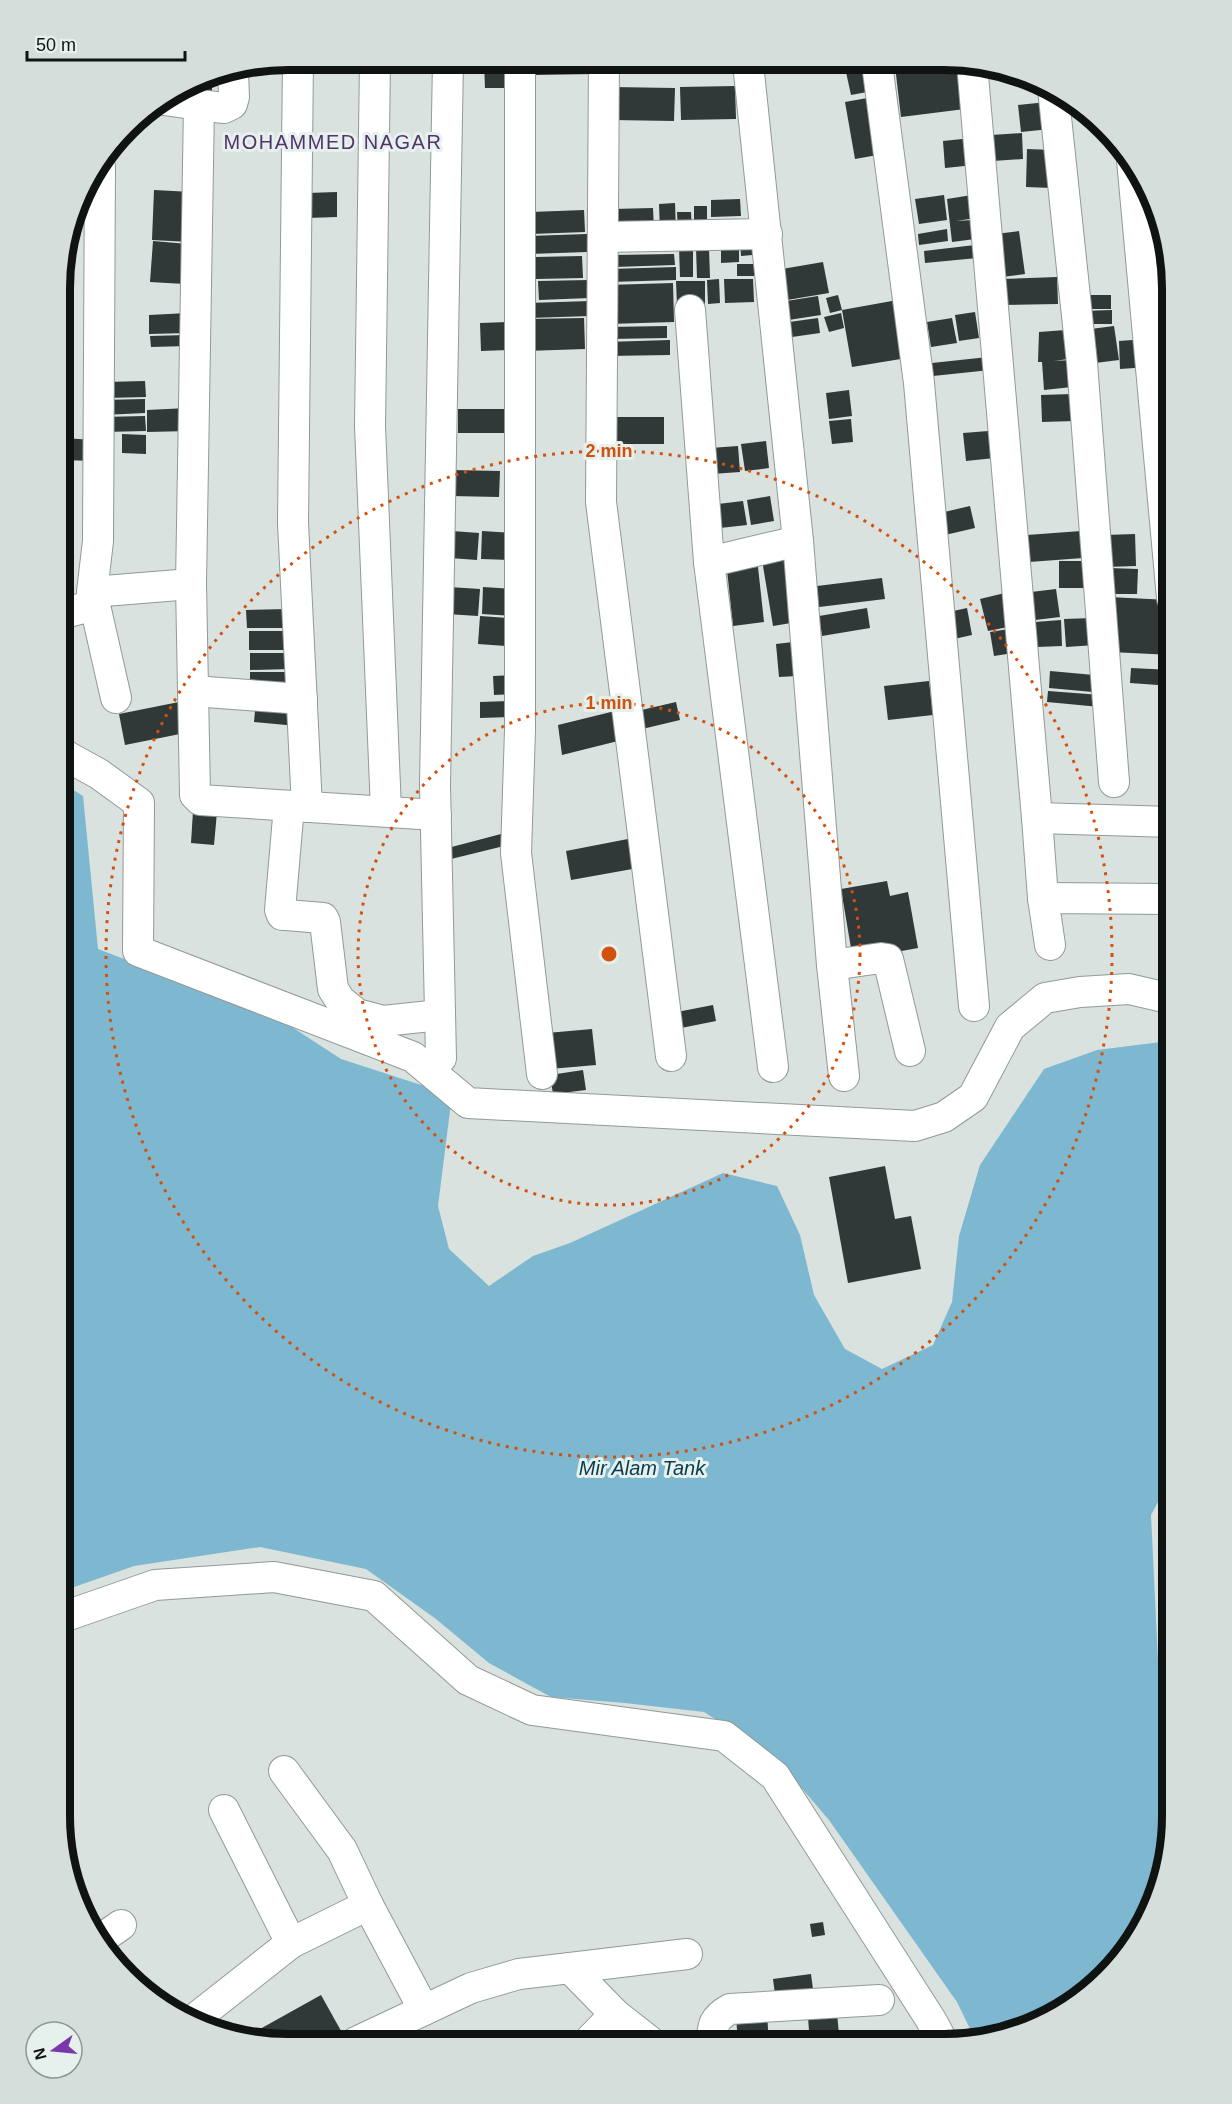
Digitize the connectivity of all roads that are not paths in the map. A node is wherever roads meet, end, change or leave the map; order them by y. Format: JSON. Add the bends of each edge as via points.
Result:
{"nodes":[{"id":1,"x":298,"y":70,"type":"edge"},
{"id":2,"x":375,"y":70,"type":"edge"},
{"id":3,"x":448,"y":70,"type":"edge"},
{"id":4,"x":520,"y":70,"type":"edge"},
{"id":5,"x":604,"y":70,"type":"edge"},
{"id":6,"x":749,"y":70,"type":"edge"},
{"id":7,"x":878,"y":70,"type":"edge"},
{"id":8,"x":973,"y":72,"type":"edge"},
{"id":9,"x":233,"y":78,"type":"edge"},
{"id":10,"x":1054,"y":101,"type":"edge"},
{"id":11,"x":177,"y":102,"type":"edge"},
{"id":12,"x":200,"y":105,"type":"junction"},
{"id":13,"x":100,"y":180,"type":"edge"},
{"id":14,"x":1134,"y":184,"type":"edge"},
{"id":15,"x":766,"y":234,"type":"junction"},
{"id":16,"x":603,"y":237,"type":"junction"},
{"id":17,"x":690,"y":310,"type":"dead end"},
{"id":18,"x":1162,"y":488,"type":"edge"},
{"id":19,"x":798,"y":542,"type":"junction"},
{"id":20,"x":710,"y":562,"type":"junction"},
{"id":21,"x":191,"y":584,"type":"junction"},
{"id":22,"x":93,"y":599,"type":"junction"},
{"id":23,"x":70,"y":610,"type":"edge"},
{"id":24,"x":193,"y":691,"type":"junction"},
{"id":25,"x":116,"y":698,"type":"dead end"},
{"id":26,"x":302,"y":699,"type":"junction"},
{"id":27,"x":70,"y":758,"type":"edge"},
{"id":28,"x":1114,"y":782,"type":"dead end"},
{"id":29,"x":298,"y":806,"type":"junction"},
{"id":30,"x":386,"y":810,"type":"junction"},
{"id":31,"x":436,"y":815,"type":"junction"},
{"id":32,"x":1037,"y":818,"type":"junction"},
{"id":33,"x":1162,"y":822,"type":"edge"},
{"id":34,"x":1042,"y":898,"type":"junction"},
{"id":35,"x":1162,"y":899,"type":"edge"},
{"id":36,"x":1050,"y":945,"type":"dead end"},
{"id":37,"x":832,"y":965,"type":"junction"},
{"id":38,"x":1162,"y":997,"type":"edge"},
{"id":39,"x":975,"y":1006,"type":"dead end"},
{"id":40,"x":440,"y":1015,"type":"junction"},
{"id":41,"x":910,"y":1051,"type":"dead end"},
{"id":42,"x":671,"y":1056,"type":"dead end"},
{"id":43,"x":441,"y":1058,"type":"dead end"},
{"id":44,"x":773,"y":1066,"type":"dead end"},
{"id":45,"x":542,"y":1074,"type":"dead end"},
{"id":46,"x":844,"y":1076,"type":"dead end"},
{"id":47,"x":70,"y":1615,"type":"edge"},
{"id":48,"x":284,"y":1771,"type":"dead end"},
{"id":49,"x":224,"y":1810,"type":"dead end"},
{"id":50,"x":368,"y":1905,"type":"junction"},
{"id":51,"x":291,"y":1943,"type":"junction"},
{"id":52,"x":687,"y":1954,"type":"dead end"},
{"id":53,"x":570,"y":1968,"type":"junction"},
{"id":54,"x":879,"y":2000,"type":"dead end"},
{"id":55,"x":424,"y":2010,"type":"junction"},
{"id":56,"x":615,"y":2014,"type":"junction"},
{"id":57,"x":200,"y":2015,"type":"edge"},
{"id":58,"x":373,"y":2034,"type":"edge"},
{"id":59,"x":596,"y":2034,"type":"edge"},
{"id":60,"x":641,"y":2034,"type":"edge"},
{"id":61,"x":712,"y":2034,"type":"edge"},
{"id":62,"x":938,"y":2034,"type":"edge"}],
"edges":[{"from":1,"to":26,"type":"street","via":[[293,523]]},
{"from":2,"to":30,"type":"street","via":[[370,426]]},
{"from":3,"to":31,"type":"street"},
{"from":4,"to":45,"type":"street","via":[[520,730],[516,853]]},
{"from":5,"to":16,"type":"street"},
{"from":6,"to":15,"type":"street"},
{"from":7,"to":39,"type":"street","via":[[919,383]]},
{"from":8,"to":32,"type":"street"},
{"from":9,"to":12,"type":"street","via":[[232,104],[224,108]]},
{"from":10,"to":28,"type":"street","via":[[1082,363]]},
{"from":11,"to":12,"type":"street"},
{"from":12,"to":21,"type":"street"},
{"from":13,"to":22,"type":"street","via":[[98,541]]},
{"from":14,"to":18,"type":"street"},
{"from":15,"to":16,"type":"street"},
{"from":15,"to":19,"type":"street"},
{"from":16,"to":42,"type":"street","via":[[601,502]]},
{"from":17,"to":20,"type":"street"},
{"from":19,"to":20,"type":"street"},
{"from":19,"to":37,"type":"street"},
{"from":20,"to":44,"type":"street"},
{"from":21,"to":22,"type":"street"},
{"from":21,"to":24,"type":"street"},
{"from":22,"to":23,"type":"street"},
{"from":22,"to":25,"type":"street"},
{"from":24,"to":26,"type":"street"},
{"from":24,"to":29,"type":"street","via":[[195,795],[200,800]]},
{"from":26,"to":29,"type":"street"},
{"from":27,"to":38,"type":"street","via":[[139,803],[138,951],[413,1057],[468,1104],[915,1126],[944,1117],[973,1097],[1010,1027],[1045,998],[1129,989]]},
{"from":29,"to":30,"type":"street"},
{"from":29,"to":40,"type":"street","via":[[282,915],[323,918],[333,989],[357,1014],[383,1021]]},
{"from":30,"to":31,"type":"street"},
{"from":31,"to":40,"type":"street"},
{"from":32,"to":33,"type":"street"},
{"from":32,"to":34,"type":"street"},
{"from":34,"to":35,"type":"street"},
{"from":34,"to":36,"type":"street"},
{"from":37,"to":41,"type":"street","via":[[888,959]]},
{"from":37,"to":46,"type":"street"},
{"from":40,"to":43,"type":"street"},
{"from":47,"to":62,"type":"street","via":[[155,1585],[274,1577],[374,1596],[468,1680],[532,1710],[724,1736],[775,1776]]},
{"from":48,"to":50,"type":"street","via":[[342,1851]]},
{"from":49,"to":51,"type":"street"},
{"from":50,"to":51,"type":"street"},
{"from":50,"to":55,"type":"street"},
{"from":51,"to":57,"type":"street"},
{"from":52,"to":53,"type":"street"},
{"from":53,"to":55,"type":"street","via":[[519,1974],[471,1988]]},
{"from":53,"to":56,"type":"street"},
{"from":54,"to":61,"type":"street","via":[[730,2009],[718,2016]]},
{"from":55,"to":58,"type":"street"},
{"from":56,"to":59,"type":"street"},
{"from":56,"to":60,"type":"street"}]}
